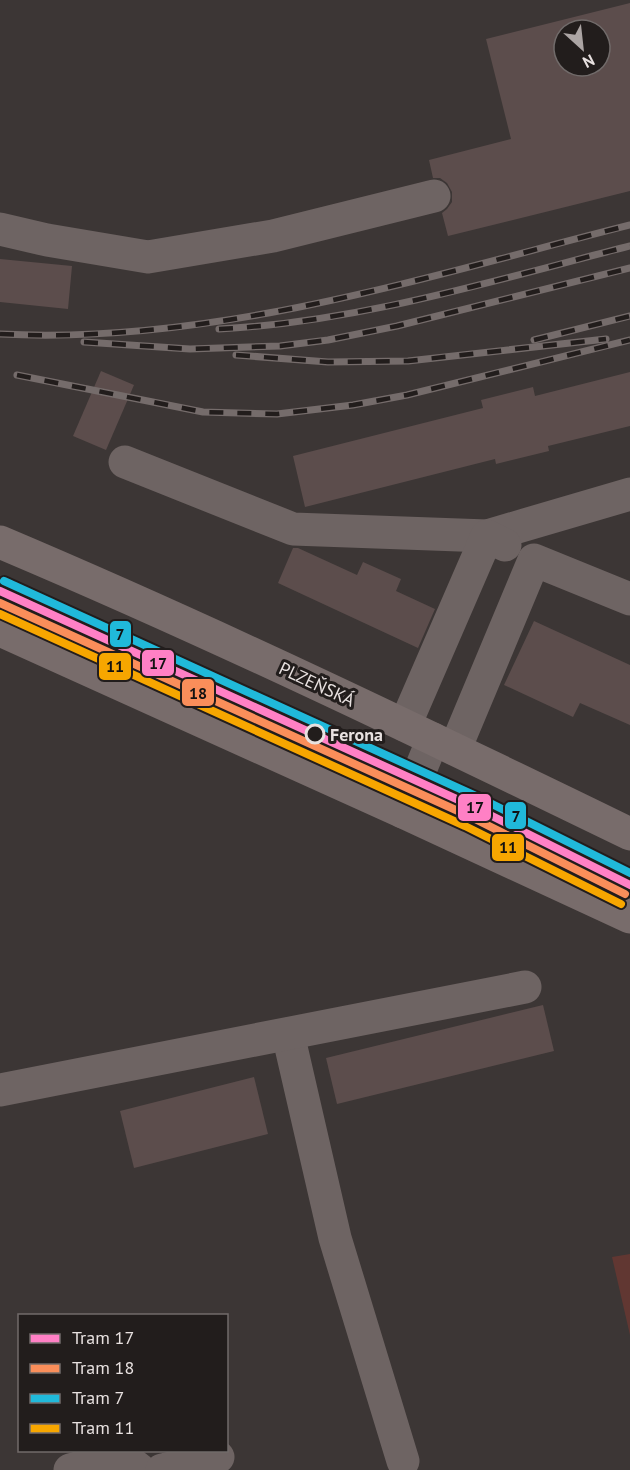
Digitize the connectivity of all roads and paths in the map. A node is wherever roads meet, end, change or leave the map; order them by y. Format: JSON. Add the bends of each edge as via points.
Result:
{"nodes":[{"id":1,"x":434,"y":196,"type":"dead end"},
{"id":2,"x":0,"y":229,"type":"edge"},
{"id":3,"x":125,"y":462,"type":"dead end"},
{"id":4,"x":630,"y":494,"type":"edge"},
{"id":5,"x":487,"y":536,"type":"junction"},
{"id":6,"x":0,"y":542,"type":"edge"},
{"id":7,"x":534,"y":560,"type":"junction"},
{"id":8,"x":630,"y":599,"type":"edge"},
{"id":9,"x":0,"y":630,"type":"edge"},
{"id":10,"x":431,"y":738,"type":"junction"},
{"id":11,"x":403,"y":812,"type":"junction"},
{"id":12,"x":630,"y":834,"type":"edge"},
{"id":13,"x":630,"y":917,"type":"edge"},
{"id":14,"x":525,"y":987,"type":"dead end"},
{"id":15,"x":288,"y":1034,"type":"junction"},
{"id":16,"x":0,"y":1089,"type":"edge"},
{"id":17,"x":218,"y":1457,"type":"dead end"},
{"id":18,"x":403,"y":1461,"type":"dead end"},
{"id":19,"x":70,"y":1470,"type":"edge"},
{"id":20,"x":140,"y":1470,"type":"edge"},
{"id":21,"x":162,"y":1470,"type":"edge"}],
"edges":[{"from":1,"to":2,"type":"street","via":[[273,236],[148,257]]},
{"from":3,"to":5,"type":"street","via":[[293,529]]},
{"from":4,"to":5,"type":"street"},
{"from":5,"to":7,"type":"street"},
{"from":5,"to":10,"type":"street"},
{"from":6,"to":10,"type":"main road","name":"PLZEŇSKÁ"},
{"from":7,"to":8,"type":"street"},
{"from":7,"to":10,"type":"street"},
{"from":9,"to":11,"type":"main road"},
{"from":10,"to":11,"type":"street"},
{"from":10,"to":12,"type":"main road","name":"PLZEŇSKÁ"},
{"from":11,"to":13,"type":"main road"},
{"from":14,"to":15,"type":"street"},
{"from":15,"to":16,"type":"street"},
{"from":15,"to":18,"type":"street","via":[[335,1238]]},
{"from":17,"to":21,"type":"street"},
{"from":19,"to":20,"type":"street","via":[[122,1456]]}]}
